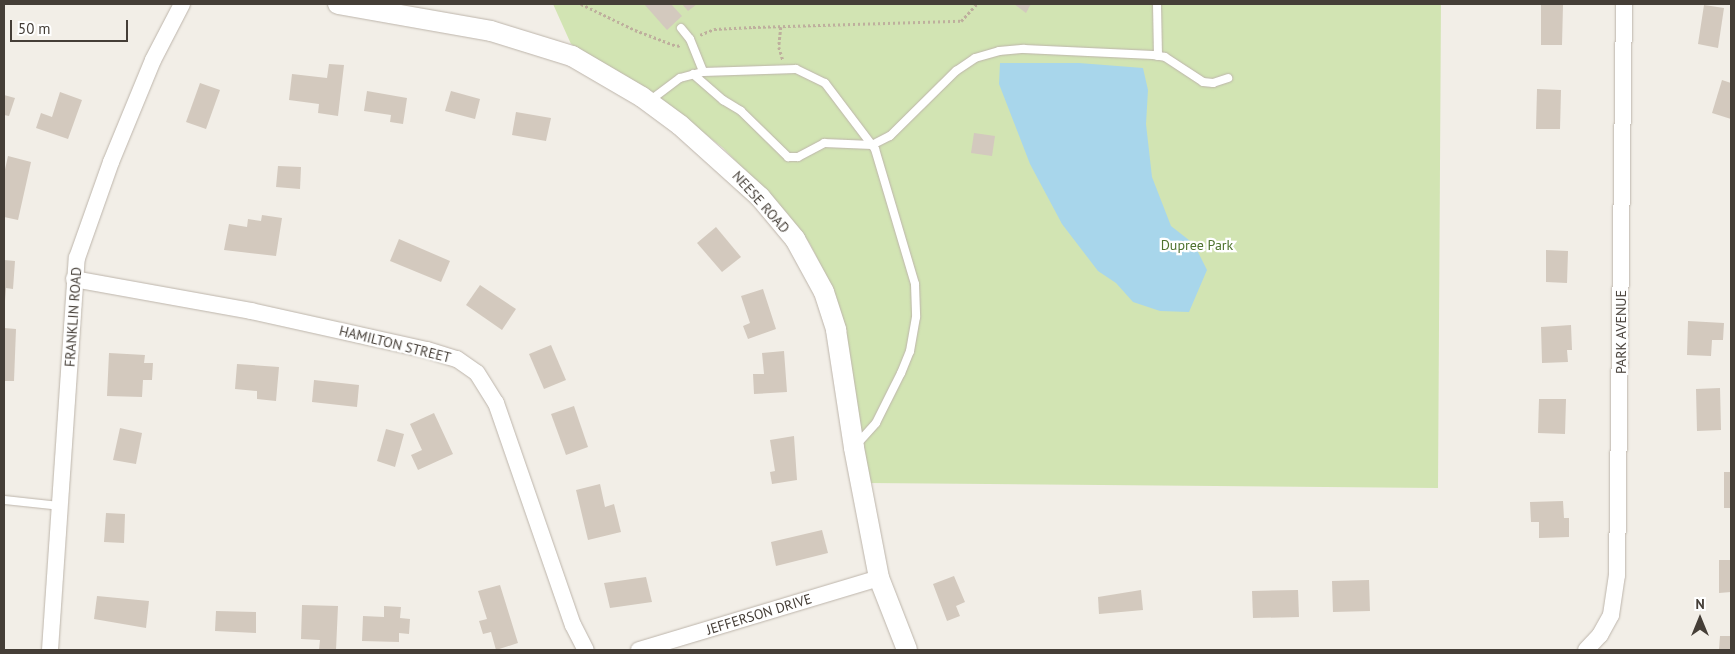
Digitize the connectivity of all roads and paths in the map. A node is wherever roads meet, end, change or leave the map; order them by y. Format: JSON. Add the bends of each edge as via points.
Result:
{"nodes":[{"id":1,"x":182,"y":4,"type":"edge"},
{"id":2,"x":338,"y":4,"type":"edge"},
{"id":3,"x":580,"y":4,"type":"edge"},
{"id":4,"x":977,"y":4,"type":"edge"},
{"id":5,"x":1157,"y":4,"type":"edge"},
{"id":6,"x":1624,"y":4,"type":"edge"},
{"id":7,"x":781,"y":27,"type":"junction"},
{"id":8,"x":681,"y":28,"type":"dead end"},
{"id":9,"x":690,"y":39,"type":"junction"},
{"id":10,"x":1158,"y":56,"type":"junction"},
{"id":11,"x":786,"y":69,"type":"junction"},
{"id":12,"x":703,"y":72,"type":"junction"},
{"id":13,"x":693,"y":74,"type":"junction"},
{"id":14,"x":1228,"y":78,"type":"dead end"},
{"id":15,"x":648,"y":102,"type":"junction"},
{"id":16,"x":872,"y":145,"type":"junction"},
{"id":17,"x":74,"y":279,"type":"junction"},
{"id":18,"x":854,"y":448,"type":"junction"},
{"id":19,"x":4,"y":500,"type":"edge"},
{"id":20,"x":60,"y":506,"type":"junction"},
{"id":21,"x":879,"y":578,"type":"junction"},
{"id":22,"x":1590,"y":648,"type":"edge"},
{"id":23,"x":50,"y":650,"type":"edge"},
{"id":24,"x":586,"y":650,"type":"edge"},
{"id":25,"x":639,"y":650,"type":"edge"},
{"id":26,"x":907,"y":650,"type":"edge"}],
"edges":[{"from":1,"to":17,"type":"street","name":"FRANKLIN ROAD","via":[[153,60],[111,162],[85,232]]},
{"from":2,"to":15,"type":"street","name":"NEESE ROAD","via":[[467,26],[545,46],[572,56]]},
{"from":3,"to":9,"type":"path","via":[[677,46]]},
{"from":4,"to":7,"type":"path","via":[[961,21]]},
{"from":5,"to":10,"type":"lane"},
{"from":6,"to":22,"type":"street","name":"PARK AVENUE","via":[[1617,575],[1611,615]]},
{"from":7,"to":9,"type":"path","via":[[714,29]]},
{"from":7,"to":11,"type":"path","via":[[779,47]]},
{"from":8,"to":9,"type":"lane"},
{"from":9,"to":12,"type":"lane"},
{"from":10,"to":14,"type":"lane","via":[[1203,82],[1214,83]]},
{"from":10,"to":16,"type":"lane","via":[[1024,49],[975,58],[956,71],[890,136]]},
{"from":11,"to":12,"type":"lane"},
{"from":11,"to":16,"type":"lane","via":[[812,75],[825,83]]},
{"from":12,"to":13,"type":"lane"},
{"from":13,"to":15,"type":"lane","via":[[680,78]]},
{"from":13,"to":16,"type":"lane","via":[[722,100],[741,111],[788,157],[798,156],[824,143]]},
{"from":15,"to":18,"type":"street","name":"NEESE ROAD","via":[[712,150],[760,197],[795,239],[824,292],[836,330]]},
{"from":16,"to":18,"type":"lane","via":[[915,284],[916,317],[910,351],[901,373],[876,423]]},
{"from":17,"to":20,"type":"street","name":"FRANKLIN ROAD"},
{"from":17,"to":24,"type":"street","name":"HAMILTON STREET","via":[[251,311],[427,350],[457,359],[477,373],[496,403],[573,625]]},
{"from":18,"to":21,"type":"street","name":"NEESE ROAD"},
{"from":19,"to":20,"type":"lane"},
{"from":20,"to":23,"type":"street","name":"FRANKLIN ROAD"},
{"from":21,"to":25,"type":"street","name":"JEFFERSON DRIVE"},
{"from":21,"to":26,"type":"street","name":"NEESE ROAD"}]}
